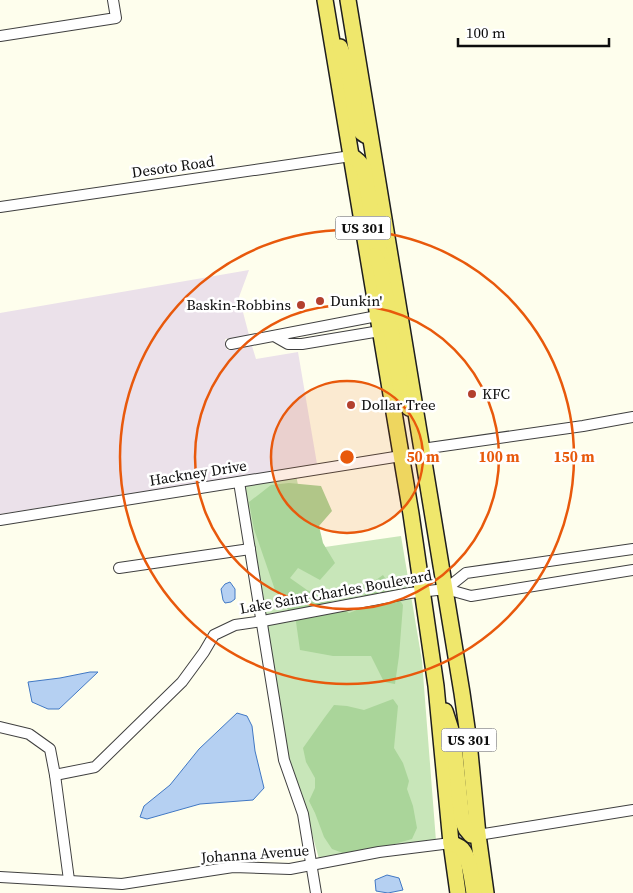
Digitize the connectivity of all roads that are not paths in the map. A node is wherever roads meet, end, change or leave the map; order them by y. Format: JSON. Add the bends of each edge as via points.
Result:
{"nodes":[{"id":1,"x":113,"y":0,"type":"edge"},
{"id":2,"x":325,"y":0,"type":"edge"},
{"id":3,"x":348,"y":0,"type":"edge"},
{"id":4,"x":330,"y":28,"type":"junction"},
{"id":5,"x":0,"y":36,"type":"edge"},
{"id":6,"x":370,"y":137,"type":"junction"},
{"id":7,"x":351,"y":156,"type":"junction"},
{"id":8,"x":0,"y":207,"type":"edge"},
{"id":9,"x":363,"y":232,"type":"junction"},
{"id":10,"x":395,"y":286,"type":"junction"},
{"id":11,"x":377,"y":316,"type":"junction"},
{"id":12,"x":400,"y":316,"type":"junction"},
{"id":13,"x":380,"y":331,"type":"junction"},
{"id":14,"x":274,"y":336,"type":"junction"},
{"id":15,"x":231,"y":344,"type":"dead end"},
{"id":16,"x":633,"y":417,"type":"edge"},
{"id":17,"x":419,"y":428,"type":"junction"},
{"id":18,"x":422,"y":449,"type":"junction"},
{"id":19,"x":401,"y":456,"type":"junction"},
{"id":20,"x":239,"y":482,"type":"junction"},
{"id":21,"x":0,"y":520,"type":"edge"},
{"id":22,"x":250,"y":549,"type":"junction"},
{"id":23,"x":633,"y":549,"type":"edge"},
{"id":24,"x":119,"y":568,"type":"dead end"},
{"id":25,"x":633,"y":570,"type":"edge"},
{"id":26,"x":446,"y":589,"type":"junction"},
{"id":27,"x":423,"y":592,"type":"junction"},
{"id":28,"x":262,"y":621,"type":"junction"},
{"id":29,"x":436,"y":686,"type":"junction"},
{"id":30,"x":0,"y":728,"type":"edge"},
{"id":31,"x":55,"y":776,"type":"junction"},
{"id":32,"x":633,"y":810,"type":"edge"},
{"id":33,"x":478,"y":835,"type":"junction"},
{"id":34,"x":451,"y":843,"type":"junction"},
{"id":35,"x":312,"y":865,"type":"junction"},
{"id":36,"x":0,"y":877,"type":"edge"},
{"id":37,"x":69,"y":880,"type":"junction"},
{"id":38,"x":316,"y":893,"type":"edge"},
{"id":39,"x":458,"y":893,"type":"edge"},
{"id":40,"x":474,"y":893,"type":"edge"},
{"id":41,"x":486,"y":893,"type":"edge"}],
"edges":[{"from":1,"to":5,"type":"street","via":[[116,18]]},
{"from":2,"to":4,"type":"main road","number":"US 301"},
{"from":3,"to":6,"type":"main road","number":"US 301"},
{"from":4,"to":6,"type":"main road","via":[[349,72],[357,125],[365,136]]},
{"from":4,"to":7,"type":"main road","number":"US 301"},
{"from":6,"to":10,"type":"main road","number":"US 301"},
{"from":7,"to":8,"type":"street","name":"Desoto Road"},
{"from":7,"to":9,"type":"main road","number":"US 301"},
{"from":7,"to":10,"type":"main road","via":[[364,169],[377,246]]},
{"from":9,"to":11,"type":"main road","number":"US 301"},
{"from":9,"to":12,"type":"main road","via":[[380,266],[389,312]]},
{"from":10,"to":12,"type":"main road","number":"US 301"},
{"from":11,"to":13,"type":"main road","number":"US 301"},
{"from":11,"to":14,"type":"street"},
{"from":11,"to":17,"type":"main road","via":[[388,322],[391,330],[402,389]]},
{"from":12,"to":17,"type":"main road","number":"US 301"},
{"from":13,"to":14,"type":"street","via":[[302,344],[288,344]]},
{"from":13,"to":19,"type":"main road","number":"US 301"},
{"from":14,"to":15,"type":"street"},
{"from":16,"to":18,"type":"street"},
{"from":17,"to":18,"type":"main road","number":"US 301"},
{"from":18,"to":26,"type":"main road","number":"US 301"},
{"from":19,"to":20,"type":"street","name":"Hackney Drive"},
{"from":19,"to":27,"type":"main road","number":"US 301"},
{"from":20,"to":21,"type":"street","name":"Hackney Drive"},
{"from":20,"to":22,"type":"street"},
{"from":22,"to":24,"type":"street"},
{"from":22,"to":28,"type":"street"},
{"from":23,"to":26,"type":"street","name":"Lake Saint Charles Boulevard","via":[[466,574]]},
{"from":25,"to":26,"type":"street","name":"Lake Saint Charles Boulevard","via":[[471,596]]},
{"from":26,"to":27,"type":"street","name":"Lake Saint Charles Boulevard"},
{"from":26,"to":33,"type":"main road","number":"US 301","via":[[469,742]]},
{"from":27,"to":28,"type":"street","name":"Lake Saint Charles Boulevard"},
{"from":27,"to":29,"type":"main road","number":"US 301"},
{"from":28,"to":31,"type":"street","name":"Lake Saint Charles Boulevard","via":[[235,625],[214,634],[182,682],[95,767]]},
{"from":28,"to":35,"type":"street","via":[[284,760],[303,814]]},
{"from":29,"to":33,"type":"main road","via":[[453,736],[462,820],[471,835]]},
{"from":29,"to":34,"type":"main road","number":"US 301"},
{"from":30,"to":31,"type":"street","via":[[29,734],[50,749]]},
{"from":31,"to":37,"type":"street"},
{"from":32,"to":33,"type":"street"},
{"from":33,"to":41,"type":"main road","number":"US 301"},
{"from":34,"to":35,"type":"street","name":"Johanna Avenue","via":[[378,852]]},
{"from":34,"to":39,"type":"main road","number":"US 301"},
{"from":34,"to":40,"type":"main road","via":[[464,851]]},
{"from":35,"to":37,"type":"street","name":"Johanna Avenue","via":[[290,869],[233,867],[122,884]]},
{"from":35,"to":38,"type":"street"},
{"from":36,"to":37,"type":"street","name":"Johanna Avenue"}]}
